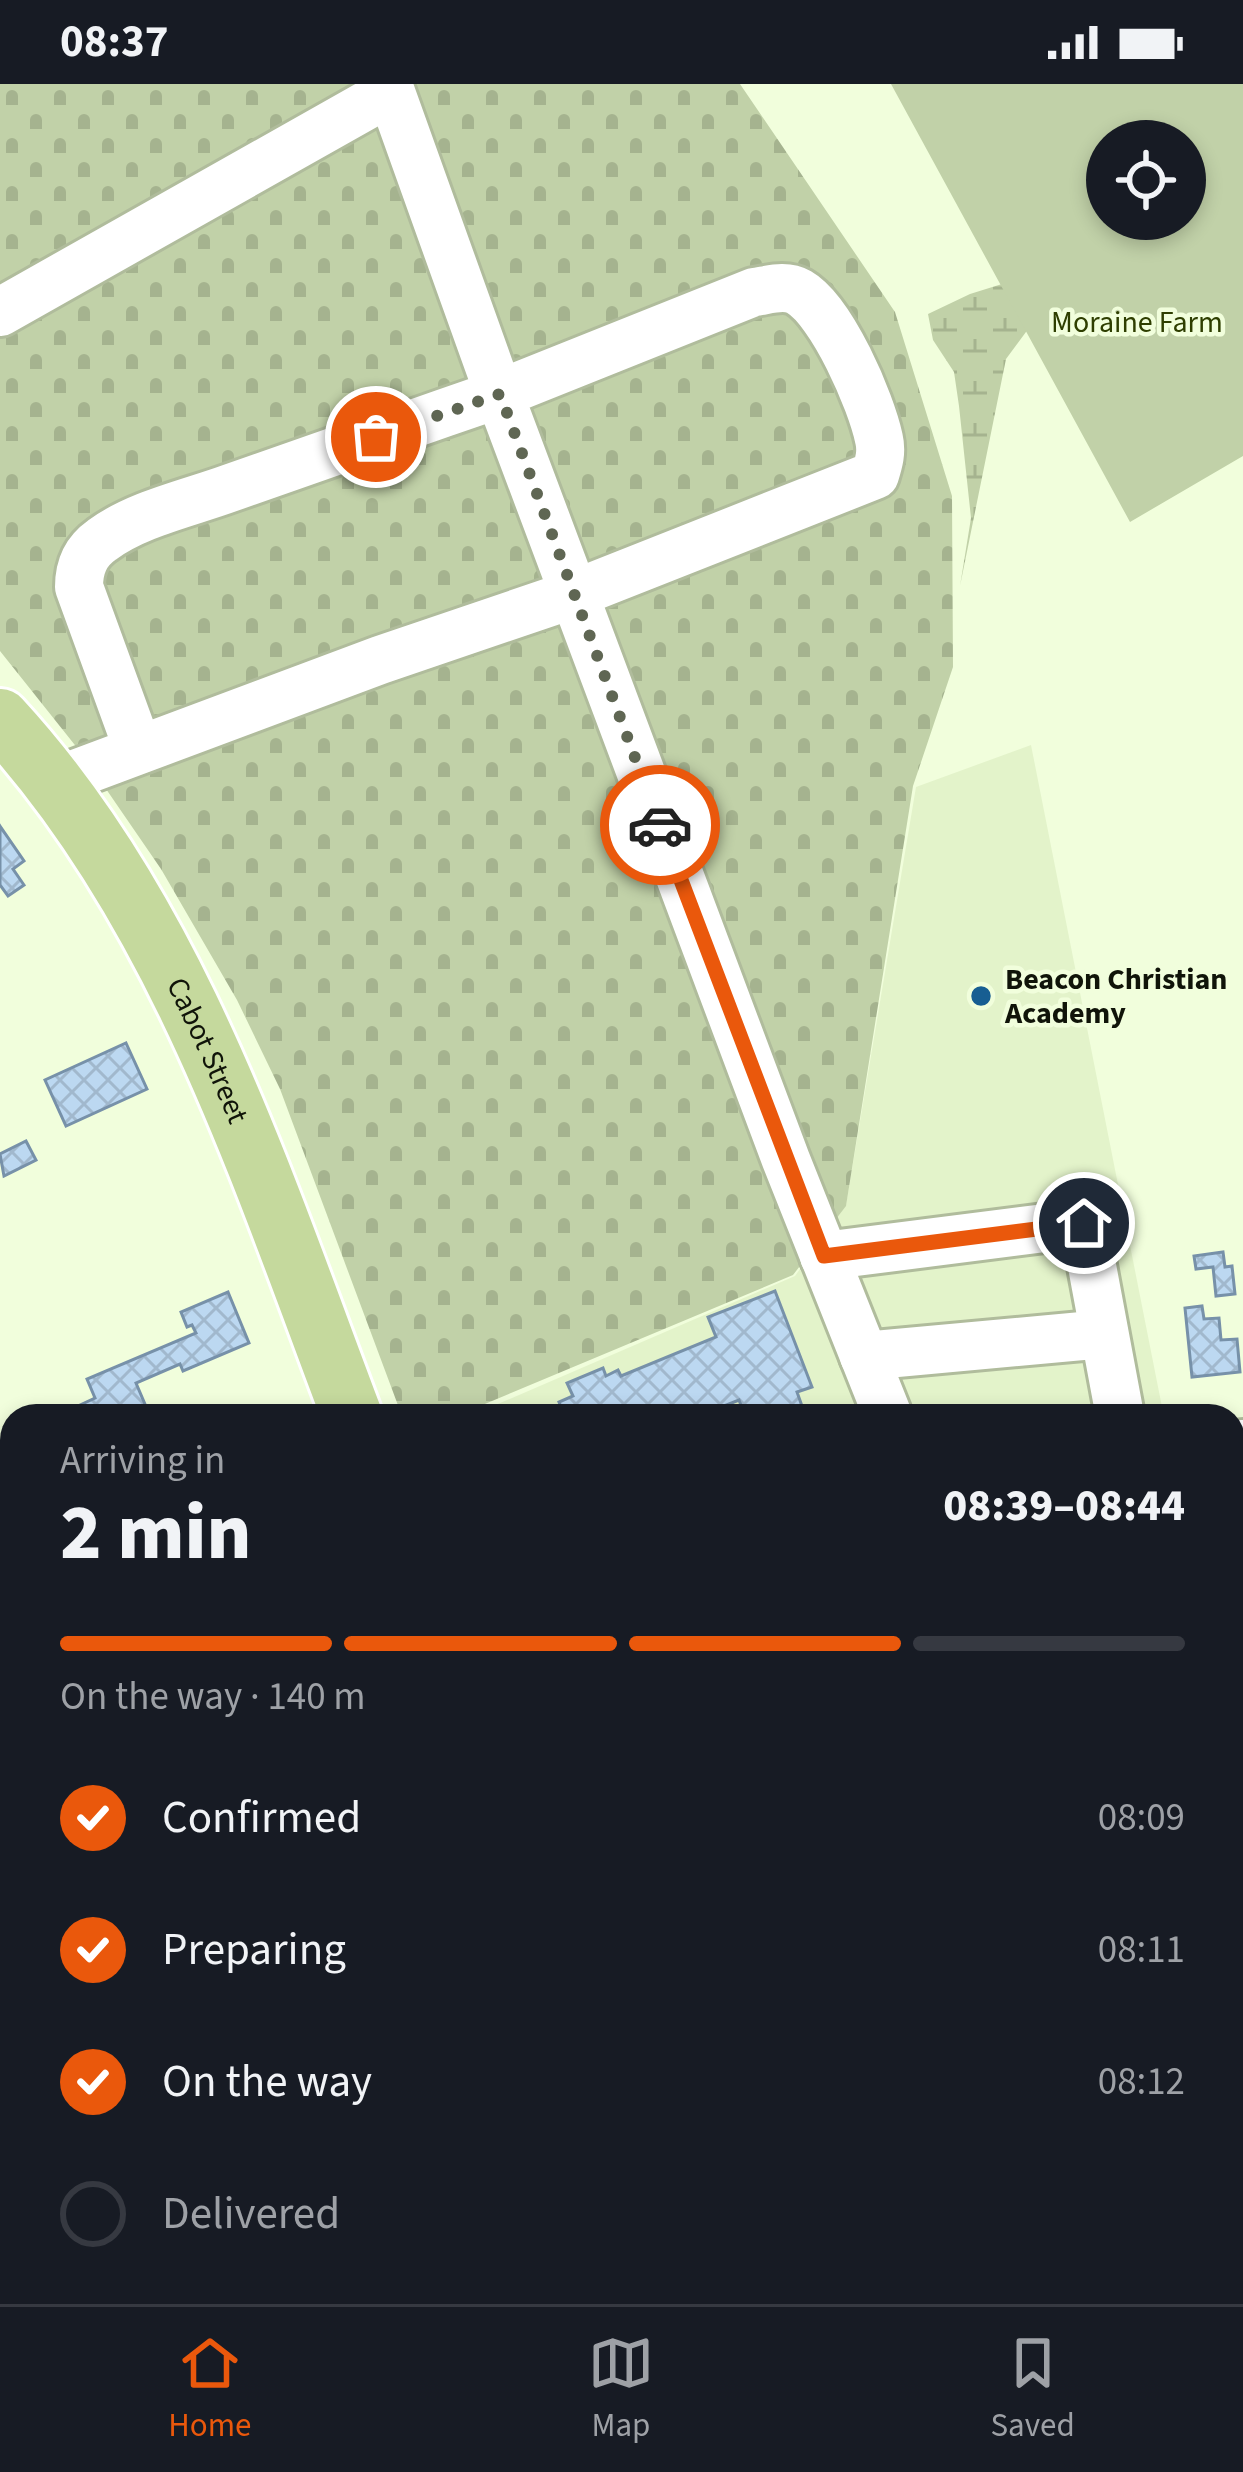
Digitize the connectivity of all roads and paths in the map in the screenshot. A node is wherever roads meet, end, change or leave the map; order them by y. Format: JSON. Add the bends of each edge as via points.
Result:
{"nodes":[{"id":1,"x":389,"y":88,"type":"edge"},
{"id":2,"x":0,"y":312,"type":"edge"},
{"id":3,"x":500,"y":394,"type":"junction"},
{"id":4,"x":574,"y":593,"type":"junction"},
{"id":5,"x":0,"y":719,"type":"edge"},
{"id":6,"x":138,"y":749,"type":"junction"},
{"id":7,"x":51,"y":783,"type":"junction"},
{"id":8,"x":824,"y":1256,"type":"junction"},
{"id":9,"x":1104,"y":1334,"type":"junction"},
{"id":10,"x":863,"y":1356,"type":"junction"},
{"id":11,"x":347,"y":1404,"type":"edge"},
{"id":12,"x":883,"y":1404,"type":"edge"},
{"id":13,"x":1118,"y":1404,"type":"edge"}],
"edges":[{"from":1,"to":2,"type":"street"},
{"from":1,"to":3,"type":"street"},
{"from":3,"to":4,"type":"street"},
{"from":3,"to":4,"type":"street","via":[[782,287],[821,310],[874,422],[874,475]]},
{"from":3,"to":6,"type":"street","via":[[101,540],[86,555],[79,587]]},
{"from":4,"to":6,"type":"street"},
{"from":4,"to":8,"type":"street"},
{"from":5,"to":7,"type":"main road","name":"Cabot Street"},
{"from":6,"to":7,"type":"street"},
{"from":7,"to":11,"type":"main road","name":"Cabot Street","via":[[118,879],[204,1040]]},
{"from":8,"to":9,"type":"street","via":[[1084,1223]]},
{"from":8,"to":10,"type":"street"},
{"from":9,"to":10,"type":"street"},
{"from":9,"to":13,"type":"street"},
{"from":10,"to":12,"type":"street"}]}
